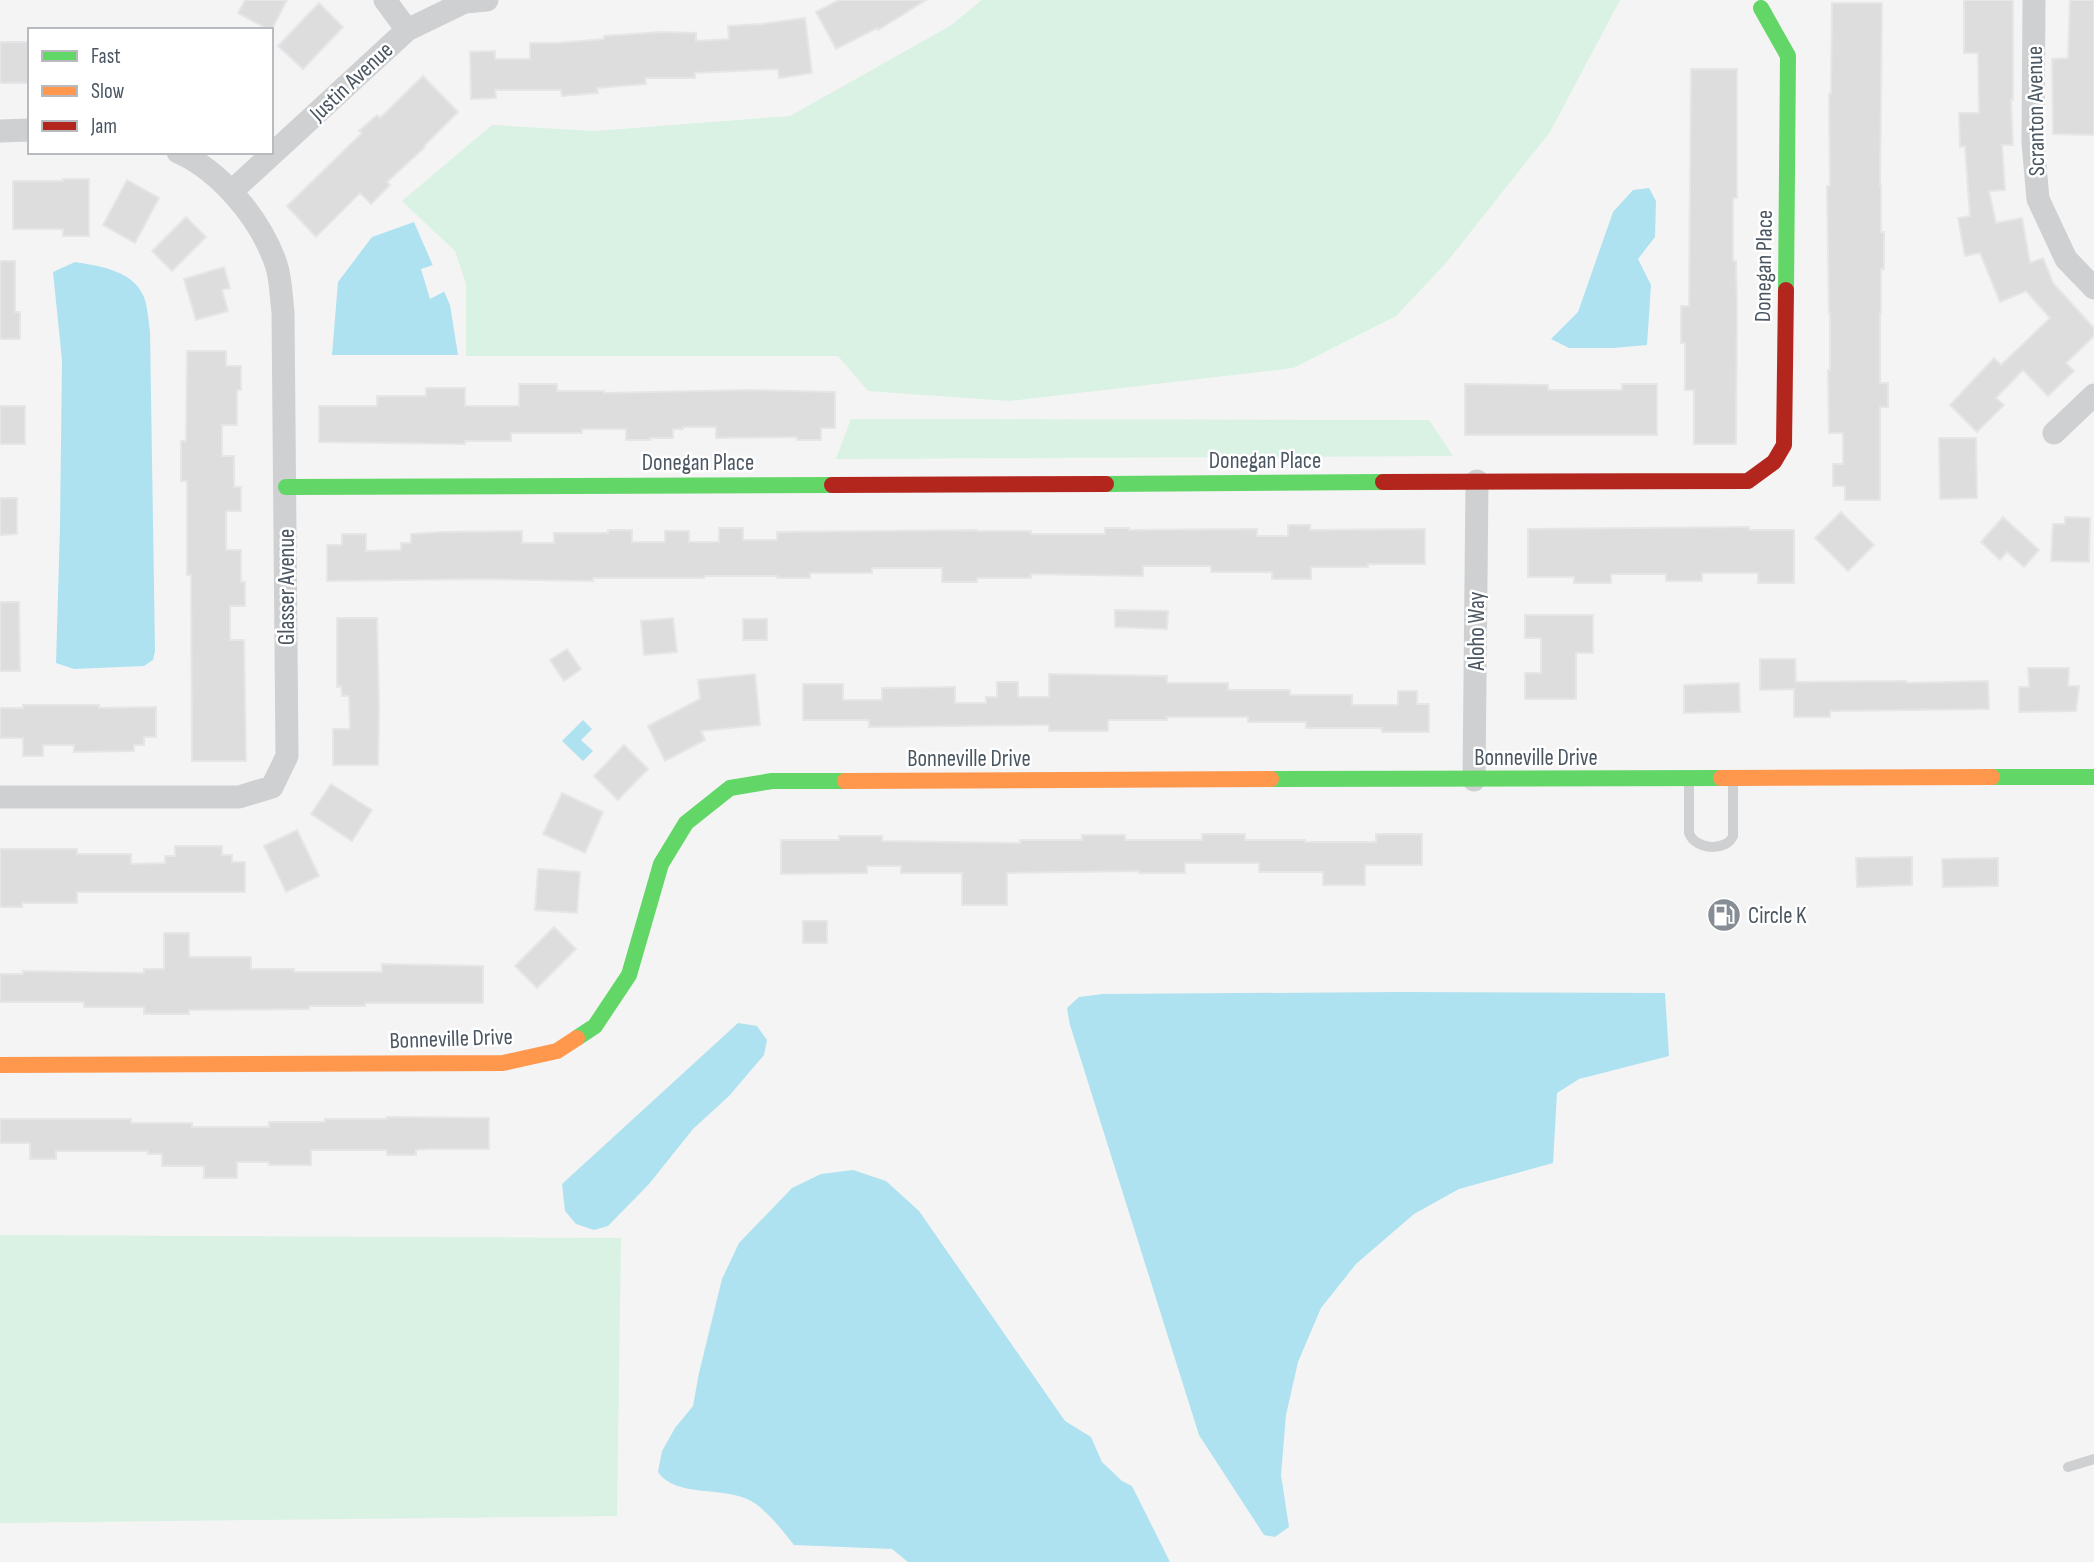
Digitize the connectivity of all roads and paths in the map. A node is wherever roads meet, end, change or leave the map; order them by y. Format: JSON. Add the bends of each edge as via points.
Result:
{"nodes":[{"id":1,"x":385,"y":0,"type":"edge"},
{"id":2,"x":487,"y":0,"type":"edge"},
{"id":3,"x":2034,"y":0,"type":"edge"},
{"id":4,"x":1761,"y":8,"type":"dead end"},
{"id":5,"x":407,"y":30,"type":"junction"},
{"id":6,"x":28,"y":130,"type":"edge"},
{"id":7,"x":0,"y":131,"type":"edge"},
{"id":8,"x":273,"y":153,"type":"edge"},
{"id":9,"x":182,"y":154,"type":"edge"},
{"id":10,"x":272,"y":154,"type":"edge"},
{"id":11,"x":232,"y":191,"type":"junction"},
{"id":12,"x":2094,"y":288,"type":"edge"},
{"id":13,"x":2094,"y":396,"type":"edge"},
{"id":14,"x":2054,"y":433,"type":"dead end"},
{"id":15,"x":1477,"y":481,"type":"junction"},
{"id":16,"x":286,"y":487,"type":"junction"},
{"id":17,"x":2094,"y":777,"type":"edge"},
{"id":18,"x":1689,"y":779,"type":"junction"},
{"id":19,"x":1732,"y":779,"type":"junction"},
{"id":20,"x":1474,"y":780,"type":"junction"},
{"id":21,"x":0,"y":797,"type":"edge"},
{"id":22,"x":0,"y":1065,"type":"edge"},
{"id":23,"x":2094,"y":1459,"type":"edge"},
{"id":24,"x":2068,"y":1467,"type":"dead end"}],
"edges":[{"from":1,"to":5,"type":"street"},
{"from":2,"to":5,"type":"street","name":"Justin Avenue","via":[[466,2]]},
{"from":3,"to":12,"type":"street","name":"Scranton Avenue","via":[[2033,143],[2038,199],[2066,259]]},
{"from":4,"to":15,"type":"street","name":"Donegan Place","via":[[1788,56],[1784,445],[1774,462],[1748,481]]},
{"from":5,"to":8,"type":"street","name":"Justin Avenue"},
{"from":6,"to":7,"type":"street"},
{"from":9,"to":11,"type":"street","name":"Glasser Avenue"},
{"from":10,"to":11,"type":"street","name":"Justin Avenue"},
{"from":11,"to":16,"type":"street","name":"Glasser Avenue","via":[[252,217],[277,265],[283,312]]},
{"from":13,"to":14,"type":"street"},
{"from":15,"to":16,"type":"street","name":"Donegan Place"},
{"from":15,"to":20,"type":"street","name":"Aloho Way"},
{"from":16,"to":21,"type":"street","name":"Glasser Avenue","via":[[287,756],[272,786],[239,797]]},
{"from":17,"to":19,"type":"street","name":"Bonneville Drive"},
{"from":18,"to":19,"type":"street","name":"Bonneville Drive"},
{"from":18,"to":19,"type":"lane","via":[[1689,833],[1701,846],[1730,842]]},
{"from":18,"to":20,"type":"street","name":"Bonneville Drive"},
{"from":20,"to":22,"type":"street","name":"Bonneville Drive","via":[[772,782],[730,788],[686,823],[661,864],[629,975],[594,1026],[557,1051],[503,1063]]},
{"from":23,"to":24,"type":"lane"}]}
